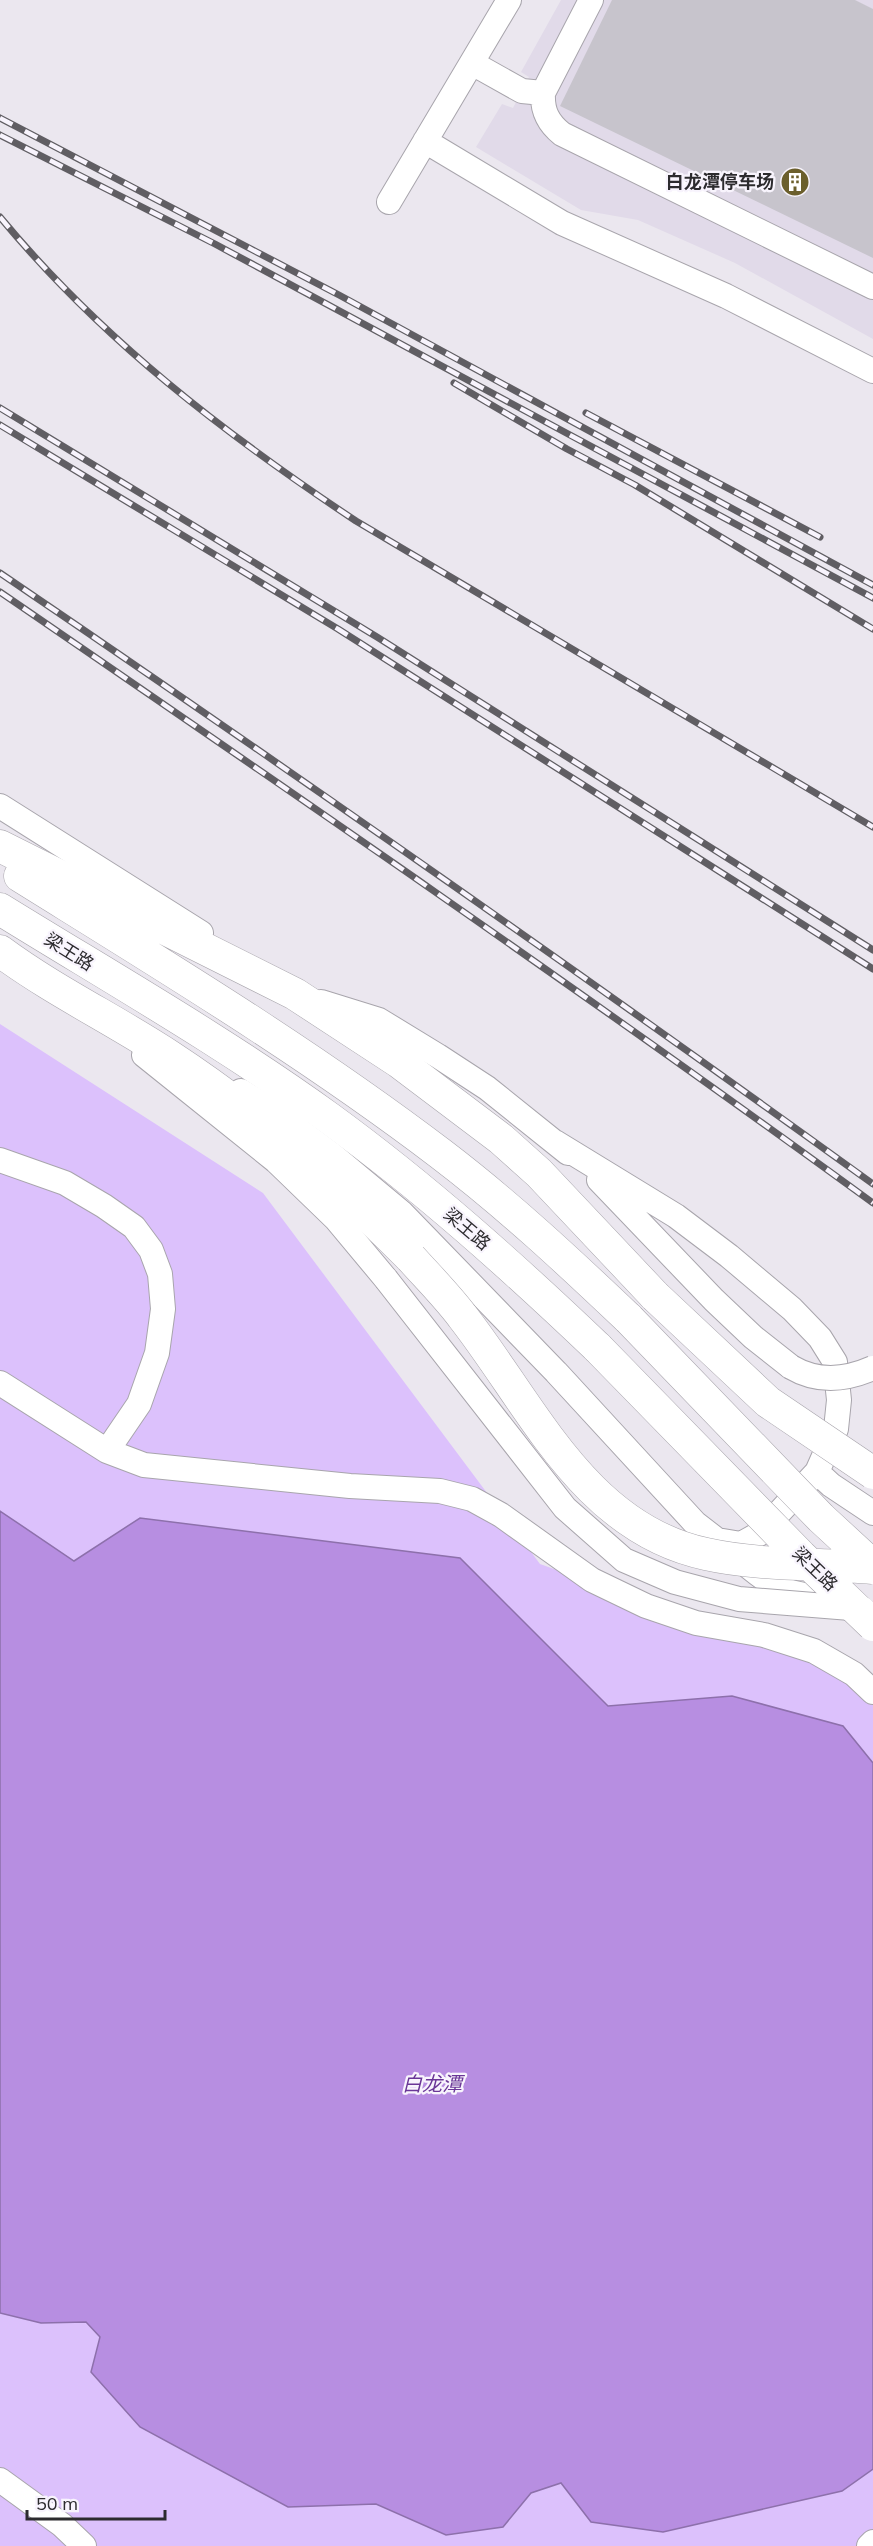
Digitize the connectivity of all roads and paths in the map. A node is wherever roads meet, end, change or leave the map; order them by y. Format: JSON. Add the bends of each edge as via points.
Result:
{"nodes":[{"id":1,"x":509,"y":0,"type":"edge"},
{"id":2,"x":591,"y":0,"type":"edge"},
{"id":3,"x":472,"y":63,"type":"junction"},
{"id":4,"x":543,"y":93,"type":"junction"},
{"id":5,"x":425,"y":141,"type":"junction"},
{"id":6,"x":389,"y":202,"type":"dead end"},
{"id":7,"x":873,"y":287,"type":"edge"},
{"id":8,"x":873,"y":371,"type":"edge"},
{"id":9,"x":0,"y":806,"type":"edge"},
{"id":10,"x":0,"y":846,"type":"edge"},
{"id":11,"x":0,"y":863,"type":"edge"},
{"id":12,"x":0,"y":909,"type":"edge"},
{"id":13,"x":5,"y":956,"type":"edge"},
{"id":14,"x":295,"y":994,"type":"junction"},
{"id":15,"x":171,"y":1057,"type":"junction"},
{"id":16,"x":555,"y":1142,"type":"junction"},
{"id":17,"x":0,"y":1160,"type":"edge"},
{"id":18,"x":873,"y":1368,"type":"edge"},
{"id":19,"x":0,"y":1383,"type":"edge"},
{"id":20,"x":107,"y":1451,"type":"junction"},
{"id":21,"x":817,"y":1472,"type":"junction"},
{"id":22,"x":873,"y":1473,"type":"edge"},
{"id":23,"x":873,"y":1513,"type":"edge"},
{"id":24,"x":717,"y":1540,"type":"junction"},
{"id":25,"x":873,"y":1567,"type":"edge"},
{"id":26,"x":873,"y":1610,"type":"edge"},
{"id":27,"x":873,"y":1625,"type":"edge"},
{"id":28,"x":873,"y":1692,"type":"edge"},
{"id":29,"x":0,"y":2480,"type":"edge"},
{"id":30,"x":873,"y":2542,"type":"edge"},
{"id":31,"x":84,"y":2546,"type":"edge"},
{"id":32,"x":869,"y":2546,"type":"edge"}],
"edges":[{"from":1,"to":3,"type":"street"},
{"from":2,"to":4,"type":"street"},
{"from":3,"to":4,"type":"street","via":[[522,91]]},
{"from":3,"to":5,"type":"street"},
{"from":4,"to":7,"type":"street","via":[[547,117],[562,134]]},
{"from":5,"to":6,"type":"street"},
{"from":5,"to":8,"type":"street","via":[[562,223],[726,296]]},
{"from":9,"to":14,"type":"street"},
{"from":10,"to":14,"type":"main road"},
{"from":11,"to":25,"type":"main road","bridge":true,"via":[[344,1083],[443,1155],[544,1239],[629,1319]]},
{"from":12,"to":27,"type":"main road","name":"梁王路","bridge":true,"via":[[190,1026],[329,1118],[421,1190],[513,1267],[598,1348]]},
{"from":13,"to":15,"type":"main road"},
{"from":13,"to":26,"type":"street","bridge":true,"via":[[121,1037],[276,1161],[336,1219],[565,1508],[624,1560],[675,1582],[739,1599]]},
{"from":14,"to":16,"type":"street","via":[[379,1020],[487,1088]]},
{"from":14,"to":22,"type":"main road","bridge":true,"via":[[399,1062],[501,1139],[559,1193],[655,1296],[768,1402]]},
{"from":15,"to":24,"type":"street","via":[[226,1082],[279,1115],[402,1214],[556,1372],[695,1523]]},
{"from":15,"to":25,"type":"main road","bridge":true,"via":[[302,1156],[411,1258],[462,1315],[582,1481],[622,1518],[662,1541],[705,1554],[752,1562]]},
{"from":16,"to":18,"type":"street","bridge":true,"via":[[626,1206],[753,1337],[791,1367],[821,1378],[858,1375]]},
{"from":16,"to":21,"type":"street","via":[[676,1216],[792,1309],[820,1338],[835,1362],[839,1400],[836,1429]]},
{"from":17,"to":20,"type":"street","via":[[65,1183],[119,1216],[134,1227],[151,1250],[160,1274],[163,1309],[157,1353],[139,1404]]},
{"from":19,"to":20,"type":"street"},
{"from":20,"to":28,"type":"street","via":[[144,1465],[440,1491],[472,1499],[592,1580],[645,1606],[696,1623],[764,1635],[814,1651],[854,1674]]},
{"from":21,"to":23,"type":"street"},
{"from":21,"to":24,"type":"street","via":[[759,1534],[741,1544]]},
{"from":24,"to":26,"type":"street","via":[[783,1591],[853,1602]]},
{"from":29,"to":31,"type":"street"},
{"from":30,"to":32,"type":"street"}]}
